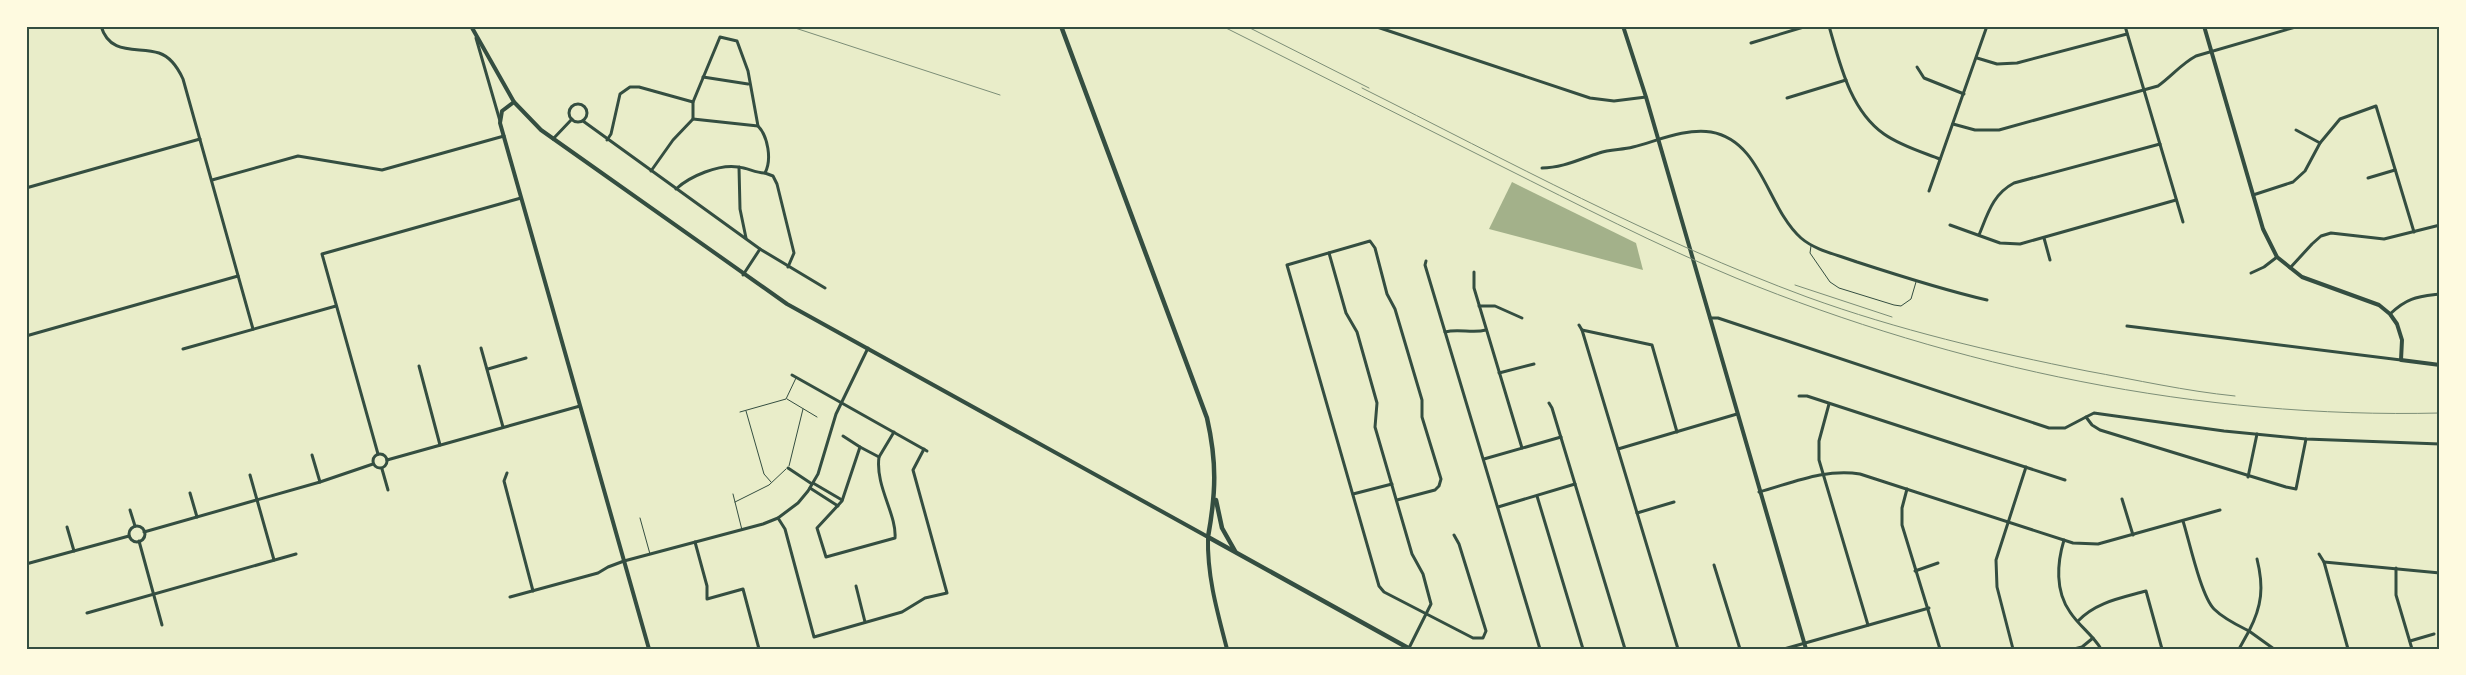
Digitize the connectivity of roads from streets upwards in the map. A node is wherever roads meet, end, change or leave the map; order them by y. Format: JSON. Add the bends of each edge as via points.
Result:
{"nodes":[{"id":1,"x":101,"y":26,"type":"edge"},
{"id":2,"x":471,"y":26,"type":"edge"},
{"id":3,"x":1061,"y":26,"type":"edge"},
{"id":4,"x":1374,"y":26,"type":"edge"},
{"id":5,"x":1392,"y":26,"type":"edge"},
{"id":6,"x":1623,"y":26,"type":"edge"},
{"id":7,"x":1807,"y":26,"type":"edge"},
{"id":8,"x":1829,"y":26,"type":"edge"},
{"id":9,"x":1987,"y":26,"type":"edge"},
{"id":10,"x":2125,"y":26,"type":"edge"},
{"id":11,"x":2204,"y":26,"type":"edge"},
{"id":12,"x":2299,"y":26,"type":"edge"},
{"id":13,"x":1391,"y":32,"type":"junction"},
{"id":14,"x":2127,"y":34,"type":"junction"},
{"id":15,"x":476,"y":37,"type":"junction"},
{"id":16,"x":1751,"y":43,"type":"dead end"},
{"id":17,"x":2211,"y":51,"type":"junction"},
{"id":18,"x":1977,"y":58,"type":"junction"},
{"id":19,"x":1917,"y":67,"type":"dead end"},
{"id":20,"x":703,"y":77,"type":"junction"},
{"id":21,"x":1846,"y":80,"type":"junction"},
{"id":22,"x":748,"y":84,"type":"junction"},
{"id":23,"x":2144,"y":90,"type":"junction"},
{"id":24,"x":1964,"y":94,"type":"junction"},
{"id":25,"x":1646,"y":97,"type":"junction"},
{"id":26,"x":1787,"y":98,"type":"dead end"},
{"id":27,"x":514,"y":102,"type":"junction"},
{"id":28,"x":692,"y":102,"type":"junction"},
{"id":29,"x":693,"y":119,"type":"junction"},
{"id":30,"x":572,"y":120,"type":"junction"},
{"id":31,"x":583,"y":121,"type":"junction"},
{"id":32,"x":500,"y":122,"type":"junction"},
{"id":33,"x":1953,"y":124,"type":"junction"},
{"id":34,"x":758,"y":126,"type":"junction"},
{"id":35,"x":2296,"y":130,"type":"dead end"},
{"id":36,"x":504,"y":136,"type":"junction"},
{"id":37,"x":200,"y":139,"type":"junction"},
{"id":38,"x":553,"y":140,"type":"junction"},
{"id":39,"x":607,"y":140,"type":"junction"},
{"id":40,"x":1658,"y":140,"type":"junction"},
{"id":41,"x":2320,"y":143,"type":"junction"},
{"id":42,"x":2160,"y":144,"type":"junction"},
{"id":43,"x":1940,"y":159,"type":"junction"},
{"id":44,"x":739,"y":167,"type":"junction"},
{"id":45,"x":1542,"y":168,"type":"dead end"},
{"id":46,"x":2395,"y":170,"type":"junction"},
{"id":47,"x":651,"y":171,"type":"junction"},
{"id":48,"x":765,"y":173,"type":"junction"},
{"id":49,"x":2368,"y":178,"type":"dead end"},
{"id":50,"x":212,"y":180,"type":"junction"},
{"id":51,"x":26,"y":188,"type":"edge"},
{"id":52,"x":676,"y":189,"type":"junction"},
{"id":53,"x":1929,"y":191,"type":"dead end"},
{"id":54,"x":2253,"y":195,"type":"junction"},
{"id":55,"x":521,"y":198,"type":"junction"},
{"id":56,"x":2176,"y":200,"type":"junction"},
{"id":57,"x":2183,"y":222,"type":"dead end"},
{"id":58,"x":1950,"y":225,"type":"dead end"},
{"id":59,"x":2440,"y":225,"type":"edge"},
{"id":60,"x":2414,"y":232,"type":"junction"},
{"id":61,"x":1979,"y":235,"type":"junction"},
{"id":62,"x":2044,"y":238,"type":"junction"},
{"id":63,"x":746,"y":239,"type":"junction"},
{"id":64,"x":760,"y":248,"type":"junction"},
{"id":65,"x":1329,"y":253,"type":"junction"},
{"id":66,"x":2277,"y":257,"type":"junction"},
{"id":67,"x":2050,"y":260,"type":"dead end"},
{"id":68,"x":1426,"y":261,"type":"dead end"},
{"id":69,"x":788,"y":267,"type":"junction"},
{"id":70,"x":2290,"y":269,"type":"junction"},
{"id":71,"x":1474,"y":272,"type":"dead end"},
{"id":72,"x":2251,"y":273,"type":"dead end"},
{"id":73,"x":743,"y":275,"type":"junction"},
{"id":74,"x":238,"y":276,"type":"junction"},
{"id":75,"x":825,"y":288,"type":"dead end"},
{"id":76,"x":2440,"y":294,"type":"edge"},
{"id":77,"x":1987,"y":300,"type":"dead end"},
{"id":78,"x":336,"y":306,"type":"junction"},
{"id":79,"x":1479,"y":306,"type":"junction"},
{"id":80,"x":2390,"y":314,"type":"junction"},
{"id":81,"x":1522,"y":318,"type":"dead end"},
{"id":82,"x":1710,"y":318,"type":"junction"},
{"id":83,"x":1579,"y":325,"type":"dead end"},
{"id":84,"x":2127,"y":326,"type":"dead end"},
{"id":85,"x":253,"y":329,"type":"junction"},
{"id":86,"x":1486,"y":330,"type":"junction"},
{"id":87,"x":1582,"y":330,"type":"junction"},
{"id":88,"x":1445,"y":332,"type":"junction"},
{"id":89,"x":26,"y":336,"type":"edge"},
{"id":90,"x":481,"y":348,"type":"dead end"},
{"id":91,"x":868,"y":348,"type":"junction"},
{"id":92,"x":182,"y":349,"type":"dead end"},
{"id":93,"x":526,"y":358,"type":"dead end"},
{"id":94,"x":2401,"y":360,"type":"junction"},
{"id":95,"x":1534,"y":364,"type":"dead end"},
{"id":96,"x":2440,"y":365,"type":"edge"},
{"id":97,"x":419,"y":366,"type":"dead end"},
{"id":98,"x":488,"y":369,"type":"junction"},
{"id":99,"x":1499,"y":373,"type":"junction"},
{"id":100,"x":792,"y":375,"type":"dead end"},
{"id":101,"x":1798,"y":396,"type":"dead end"},
{"id":102,"x":841,"y":403,"type":"junction"},
{"id":103,"x":1548,"y":404,"type":"dead end"},
{"id":104,"x":1829,"y":404,"type":"junction"},
{"id":105,"x":580,"y":406,"type":"junction"},
{"id":106,"x":1737,"y":414,"type":"junction"},
{"id":107,"x":2086,"y":417,"type":"junction"},
{"id":108,"x":503,"y":427,"type":"junction"},
{"id":109,"x":894,"y":432,"type":"junction"},
{"id":110,"x":1677,"y":432,"type":"junction"},
{"id":111,"x":2258,"y":434,"type":"junction"},
{"id":112,"x":843,"y":436,"type":"dead end"},
{"id":113,"x":1561,"y":437,"type":"junction"},
{"id":114,"x":2306,"y":439,"type":"junction"},
{"id":115,"x":440,"y":444,"type":"junction"},
{"id":116,"x":2440,"y":444,"type":"edge"},
{"id":117,"x":860,"y":447,"type":"junction"},
{"id":118,"x":1522,"y":448,"type":"junction"},
{"id":119,"x":1618,"y":449,"type":"junction"},
{"id":120,"x":378,"y":454,"type":"junction"},
{"id":121,"x":312,"y":455,"type":"dead end"},
{"id":122,"x":879,"y":457,"type":"junction"},
{"id":123,"x":387,"y":460,"type":"junction"},
{"id":124,"x":1484,"y":460,"type":"junction"},
{"id":125,"x":373,"y":464,"type":"junction"},
{"id":126,"x":2026,"y":467,"type":"junction"},
{"id":127,"x":382,"y":468,"type":"junction"},
{"id":128,"x":788,"y":468,"type":"road end"},
{"id":129,"x":507,"y":473,"type":"dead end"},
{"id":130,"x":1822,"y":474,"type":"junction"},
{"id":131,"x":250,"y":475,"type":"dead end"},
{"id":132,"x":2248,"y":477,"type":"junction"},
{"id":133,"x":2065,"y":480,"type":"dead end"},
{"id":134,"x":320,"y":482,"type":"junction"},
{"id":135,"x":1392,"y":484,"type":"junction"},
{"id":136,"x":1575,"y":484,"type":"junction"},
{"id":137,"x":812,"y":485,"type":"junction"},
{"id":138,"x":1908,"y":489,"type":"junction"},
{"id":139,"x":388,"y":490,"type":"dead end"},
{"id":140,"x":1760,"y":492,"type":"junction"},
{"id":141,"x":190,"y":493,"type":"dead end"},
{"id":142,"x":1353,"y":494,"type":"junction"},
{"id":143,"x":1537,"y":496,"type":"junction"},
{"id":144,"x":1215,"y":499,"type":"junction"},
{"id":145,"x":2122,"y":499,"type":"dead end"},
{"id":146,"x":257,"y":500,"type":"junction"},
{"id":147,"x":842,"y":500,"type":"junction"},
{"id":148,"x":1396,"y":500,"type":"junction"},
{"id":149,"x":1674,"y":502,"type":"dead end"},
{"id":150,"x":838,"y":506,"type":"junction"},
{"id":151,"x":1498,"y":507,"type":"junction"},
{"id":152,"x":130,"y":510,"type":"dead end"},
{"id":153,"x":2220,"y":510,"type":"dead end"},
{"id":154,"x":1637,"y":513,"type":"junction"},
{"id":155,"x":197,"y":517,"type":"junction"},
{"id":156,"x":778,"y":518,"type":"junction"},
{"id":157,"x":2183,"y":521,"type":"junction"},
{"id":158,"x":2008,"y":522,"type":"junction"},
{"id":159,"x":135,"y":526,"type":"junction"},
{"id":160,"x":67,"y":527,"type":"dead end"},
{"id":161,"x":144,"y":532,"type":"junction"},
{"id":162,"x":2133,"y":534,"type":"junction"},
{"id":163,"x":1454,"y":535,"type":"dead end"},
{"id":164,"x":129,"y":536,"type":"junction"},
{"id":165,"x":1208,"y":537,"type":"junction"},
{"id":166,"x":2064,"y":540,"type":"junction"},
{"id":167,"x":139,"y":541,"type":"junction"},
{"id":168,"x":696,"y":542,"type":"junction"},
{"id":169,"x":74,"y":551,"type":"junction"},
{"id":170,"x":1235,"y":552,"type":"junction"},
{"id":171,"x":296,"y":554,"type":"dead end"},
{"id":172,"x":2318,"y":554,"type":"dead end"},
{"id":173,"x":2257,"y":559,"type":"dead end"},
{"id":174,"x":274,"y":560,"type":"junction"},
{"id":175,"x":624,"y":561,"type":"junction"},
{"id":176,"x":2324,"y":562,"type":"junction"},
{"id":177,"x":1938,"y":563,"type":"dead end"},
{"id":178,"x":26,"y":564,"type":"edge"},
{"id":179,"x":1714,"y":565,"type":"dead end"},
{"id":180,"x":2396,"y":568,"type":"junction"},
{"id":181,"x":1915,"y":571,"type":"junction"},
{"id":182,"x":2440,"y":573,"type":"edge"},
{"id":183,"x":856,"y":586,"type":"dead end"},
{"id":184,"x":533,"y":591,"type":"junction"},
{"id":185,"x":154,"y":594,"type":"junction"},
{"id":186,"x":510,"y":597,"type":"dead end"},
{"id":187,"x":1929,"y":608,"type":"junction"},
{"id":188,"x":86,"y":612,"type":"dead end"},
{"id":189,"x":1426,"y":612,"type":"junction"},
{"id":190,"x":2078,"y":621,"type":"junction"},
{"id":191,"x":865,"y":622,"type":"junction"},
{"id":192,"x":162,"y":625,"type":"dead end"},
{"id":193,"x":1868,"y":625,"type":"junction"},
{"id":194,"x":2249,"y":632,"type":"junction"},
{"id":195,"x":2434,"y":634,"type":"dead end"},
{"id":196,"x":2093,"y":638,"type":"junction"},
{"id":197,"x":2410,"y":641,"type":"junction"},
{"id":198,"x":1804,"y":643,"type":"junction"},
{"id":199,"x":648,"y":649,"type":"edge"},
{"id":200,"x":759,"y":649,"type":"edge"},
{"id":201,"x":1228,"y":649,"type":"edge"},
{"id":202,"x":1410,"y":649,"type":"edge"},
{"id":203,"x":1540,"y":649,"type":"edge"},
{"id":204,"x":1583,"y":649,"type":"edge"},
{"id":205,"x":1625,"y":649,"type":"edge"},
{"id":206,"x":1678,"y":649,"type":"edge"},
{"id":207,"x":1740,"y":649,"type":"edge"},
{"id":208,"x":1784,"y":649,"type":"edge"},
{"id":209,"x":1806,"y":649,"type":"edge"},
{"id":210,"x":1940,"y":649,"type":"edge"},
{"id":211,"x":2014,"y":649,"type":"edge"},
{"id":212,"x":2074,"y":649,"type":"edge"},
{"id":213,"x":2101,"y":649,"type":"edge"},
{"id":214,"x":2162,"y":649,"type":"edge"},
{"id":215,"x":2239,"y":649,"type":"edge"},
{"id":216,"x":2274,"y":649,"type":"edge"},
{"id":217,"x":2348,"y":649,"type":"edge"},
{"id":218,"x":2412,"y":649,"type":"edge"}],
"edges":[{"from":1,"to":37,"type":"street","via":[[114,44],[130,51],[158,53],[174,62],[183,78]]},
{"from":2,"to":15,"type":"street"},
{"from":3,"to":144,"type":"main road","via":[[1207,418],[1214,453]]},
{"from":4,"to":13,"type":"street"},
{"from":5,"to":13,"type":"street"},
{"from":6,"to":25,"type":"street"},
{"from":7,"to":16,"type":"street"},
{"from":8,"to":21,"type":"street"},
{"from":9,"to":18,"type":"street"},
{"from":10,"to":14,"type":"street"},
{"from":11,"to":17,"type":"street"},
{"from":12,"to":17,"type":"street"},
{"from":13,"to":25,"type":"street","via":[[1590,98],[1614,101]]},
{"from":14,"to":18,"type":"street","via":[[2016,63],[1997,64]]},
{"from":14,"to":23,"type":"street"},
{"from":15,"to":27,"type":"street"},
{"from":15,"to":32,"type":"street"},
{"from":17,"to":23,"type":"street","via":[[2183,62],[2170,78]]},
{"from":17,"to":54,"type":"street"},
{"from":18,"to":24,"type":"street"},
{"from":19,"to":24,"type":"street","via":[[1924,78]]},
{"from":20,"to":22,"type":"street"},
{"from":20,"to":22,"type":"street","via":[[720,37],[737,42],[748,71]]},
{"from":20,"to":28,"type":"street"},
{"from":21,"to":26,"type":"street"},
{"from":21,"to":43,"type":"street","via":[[1869,120],[1884,134]]},
{"from":22,"to":34,"type":"street"},
{"from":23,"to":33,"type":"street","via":[[1999,130],[1975,130]]},
{"from":23,"to":42,"type":"street"},
{"from":24,"to":33,"type":"street"},
{"from":25,"to":40,"type":"street"},
{"from":27,"to":32,"type":"street","via":[[502,112]]},
{"from":27,"to":38,"type":"street"},
{"from":28,"to":29,"type":"street"},
{"from":28,"to":39,"type":"street","via":[[639,87],[625,89],[620,94]]},
{"from":29,"to":34,"type":"street"},
{"from":29,"to":47,"type":"street"},
{"from":30,"to":31,"type":"street"},
{"from":30,"to":31,"type":"street","via":[[570,108],[579,103],[588,111]]},
{"from":30,"to":38,"type":"street"},
{"from":31,"to":39,"type":"street"},
{"from":32,"to":36,"type":"street"},
{"from":33,"to":43,"type":"street"},
{"from":34,"to":48,"type":"street","via":[[763,131],[769,165]]},
{"from":35,"to":41,"type":"street"},
{"from":36,"to":50,"type":"street","via":[[382,170],[298,156]]},
{"from":36,"to":55,"type":"street"},
{"from":37,"to":50,"type":"street"},
{"from":37,"to":51,"type":"street"},
{"from":38,"to":73,"type":"street"},
{"from":39,"to":47,"type":"street"},
{"from":40,"to":45,"type":"street","via":[[1602,152],[1554,168]]},
{"from":40,"to":77,"type":"street","via":[[1709,132],[1730,140],[1748,155],[1791,227],[1811,245],[1943,290]]},
{"from":40,"to":82,"type":"street"},
{"from":41,"to":46,"type":"street","via":[[2340,119],[2376,106]]},
{"from":41,"to":54,"type":"street","via":[[2304,172],[2293,182]]},
{"from":42,"to":56,"type":"street"},
{"from":42,"to":61,"type":"street","via":[[2014,183],[1993,200]]},
{"from":43,"to":53,"type":"street"},
{"from":44,"to":48,"type":"street"},
{"from":44,"to":52,"type":"street","via":[[720,167]]},
{"from":44,"to":63,"type":"street","via":[[740,208]]},
{"from":46,"to":49,"type":"street"},
{"from":46,"to":60,"type":"street"},
{"from":47,"to":52,"type":"street"},
{"from":48,"to":69,"type":"street","via":[[773,176],[777,184],[794,252]]},
{"from":50,"to":74,"type":"street"},
{"from":52,"to":63,"type":"street"},
{"from":54,"to":66,"type":"street","via":[[2263,229]]},
{"from":55,"to":78,"type":"street","via":[[322,254]]},
{"from":55,"to":105,"type":"street"},
{"from":56,"to":57,"type":"street"},
{"from":56,"to":62,"type":"street"},
{"from":58,"to":61,"type":"street"},
{"from":59,"to":60,"type":"street"},
{"from":60,"to":70,"type":"street","via":[[2384,239],[2326,235],[2312,244]]},
{"from":61,"to":62,"type":"street","via":[[2000,243],[2020,244]]},
{"from":62,"to":67,"type":"street"},
{"from":63,"to":64,"type":"street"},
{"from":64,"to":69,"type":"street"},
{"from":64,"to":73,"type":"street"},
{"from":65,"to":135,"type":"street","via":[[1377,402],[1375,427]]},
{"from":65,"to":142,"type":"street","via":[[1287,265]]},
{"from":65,"to":148,"type":"street","via":[[1370,241],[1375,248],[1422,400],[1422,417],[1441,479],[1435,490]]},
{"from":66,"to":70,"type":"street"},
{"from":66,"to":72,"type":"street","via":[[2264,268]]},
{"from":68,"to":88,"type":"street"},
{"from":69,"to":75,"type":"street"},
{"from":70,"to":80,"type":"street","via":[[2317,283],[2379,305]]},
{"from":71,"to":79,"type":"street"},
{"from":73,"to":91,"type":"street","via":[[787,304]]},
{"from":74,"to":85,"type":"street"},
{"from":74,"to":89,"type":"street"},
{"from":76,"to":80,"type":"street","via":[[2414,297]]},
{"from":78,"to":85,"type":"street"},
{"from":78,"to":120,"type":"street"},
{"from":79,"to":81,"type":"street","via":[[1495,306]]},
{"from":79,"to":86,"type":"street"},
{"from":80,"to":94,"type":"street","via":[[2402,340]]},
{"from":82,"to":106,"type":"street"},
{"from":82,"to":107,"type":"street","via":[[2049,428],[2071,427]]},
{"from":83,"to":87,"type":"street"},
{"from":84,"to":94,"type":"street"},
{"from":85,"to":92,"type":"street"},
{"from":86,"to":88,"type":"street"},
{"from":86,"to":99,"type":"street"},
{"from":87,"to":110,"type":"street","via":[[1652,345]]},
{"from":87,"to":119,"type":"street"},
{"from":88,"to":124,"type":"street"},
{"from":90,"to":98,"type":"street"},
{"from":91,"to":102,"type":"street"},
{"from":91,"to":165,"type":"street"},
{"from":93,"to":98,"type":"street"},
{"from":94,"to":96,"type":"street"},
{"from":95,"to":99,"type":"street"},
{"from":97,"to":115,"type":"street"},
{"from":98,"to":108,"type":"street"},
{"from":99,"to":118,"type":"street"},
{"from":100,"to":102,"type":"street"},
{"from":101,"to":104,"type":"street"},
{"from":102,"to":109,"type":"street"},
{"from":102,"to":137,"type":"street"},
{"from":103,"to":113,"type":"street"},
{"from":104,"to":126,"type":"street"},
{"from":104,"to":130,"type":"street","via":[[1818,450]]},
{"from":105,"to":108,"type":"street"},
{"from":105,"to":175,"type":"street"},
{"from":106,"to":110,"type":"street"},
{"from":106,"to":140,"type":"street"},
{"from":107,"to":111,"type":"street","via":[[2094,413]]},
{"from":107,"to":132,"type":"street","via":[[2100,430]]},
{"from":108,"to":115,"type":"street"},
{"from":109,"to":122,"type":"street"},
{"from":109,"to":191,"type":"street","via":[[926,450],[913,470],[947,593],[925,598],[902,612]]},
{"from":110,"to":119,"type":"street"},
{"from":111,"to":114,"type":"street"},
{"from":111,"to":132,"type":"street"},
{"from":112,"to":117,"type":"street"},
{"from":113,"to":118,"type":"street"},
{"from":113,"to":136,"type":"street"},
{"from":114,"to":116,"type":"street"},
{"from":114,"to":132,"type":"street","via":[[2296,489]]},
{"from":115,"to":123,"type":"street"},
{"from":117,"to":122,"type":"street"},
{"from":117,"to":147,"type":"street"},
{"from":118,"to":124,"type":"street"},
{"from":119,"to":154,"type":"street"},
{"from":120,"to":123,"type":"street"},
{"from":120,"to":125,"type":"street"},
{"from":121,"to":134,"type":"street"},
{"from":122,"to":150,"type":"street","via":[[878,469],[895,538],[826,557],[817,528]]},
{"from":123,"to":127,"type":"street"},
{"from":124,"to":151,"type":"street"},
{"from":125,"to":127,"type":"street"},
{"from":125,"to":134,"type":"street"},
{"from":126,"to":133,"type":"street"},
{"from":126,"to":158,"type":"street"},
{"from":127,"to":139,"type":"street"},
{"from":128,"to":137,"type":"street"},
{"from":129,"to":184,"type":"street","via":[[504,482]]},
{"from":130,"to":138,"type":"street","via":[[1853,472]]},
{"from":130,"to":140,"type":"street"},
{"from":130,"to":193,"type":"street"},
{"from":131,"to":146,"type":"street"},
{"from":134,"to":146,"type":"street"},
{"from":135,"to":142,"type":"street"},
{"from":135,"to":148,"type":"street"},
{"from":136,"to":143,"type":"street"},
{"from":136,"to":205,"type":"street"},
{"from":137,"to":147,"type":"street"},
{"from":137,"to":150,"type":"street"},
{"from":137,"to":156,"type":"street","via":[[798,503]]},
{"from":138,"to":158,"type":"street"},
{"from":138,"to":181,"type":"street","via":[[1902,508],[1902,525]]},
{"from":140,"to":198,"type":"street"},
{"from":141,"to":155,"type":"street"},
{"from":142,"to":189,"type":"street","via":[[1379,586],[1384,592]]},
{"from":143,"to":151,"type":"street"},
{"from":143,"to":204,"type":"street"},
{"from":144,"to":165,"type":"main road"},
{"from":144,"to":170,"type":"main road","via":[[1222,528]]},
{"from":145,"to":162,"type":"street"},
{"from":146,"to":155,"type":"street"},
{"from":146,"to":174,"type":"street"},
{"from":147,"to":150,"type":"street"},
{"from":148,"to":189,"type":"street","via":[[1412,554],[1423,574],[1431,604]]},
{"from":149,"to":154,"type":"street"},
{"from":151,"to":203,"type":"street"},
{"from":152,"to":159,"type":"street"},
{"from":153,"to":157,"type":"street"},
{"from":154,"to":206,"type":"street"},
{"from":155,"to":161,"type":"street"},
{"from":156,"to":168,"type":"street"},
{"from":156,"to":191,"type":"street","via":[[785,529],[814,637]]},
{"from":157,"to":162,"type":"street"},
{"from":157,"to":194,"type":"street","via":[[2212,607],[2225,619]]},
{"from":158,"to":166,"type":"street"},
{"from":158,"to":211,"type":"street","via":[[1996,560],[1997,587]]},
{"from":159,"to":161,"type":"street","via":[[140,526]]},
{"from":159,"to":164,"type":"street"},
{"from":160,"to":169,"type":"street"},
{"from":161,"to":167,"type":"street","via":[[143,539]]},
{"from":162,"to":166,"type":"street","via":[[2098,544]]},
{"from":163,"to":189,"type":"street","via":[[1460,544],[1486,631],[1483,638],[1473,638]]},
{"from":164,"to":167,"type":"street"},
{"from":164,"to":169,"type":"street"},
{"from":165,"to":170,"type":"main road"},
{"from":165,"to":201,"type":"street","via":[[1211,588]]},
{"from":166,"to":190,"type":"street","via":[[2058,571],[2064,598]]},
{"from":167,"to":185,"type":"street"},
{"from":168,"to":175,"type":"street"},
{"from":168,"to":200,"type":"street","via":[[707,599],[743,589]]},
{"from":169,"to":178,"type":"street"},
{"from":170,"to":202,"type":"main road"},
{"from":171,"to":174,"type":"street"},
{"from":172,"to":176,"type":"street"},
{"from":173,"to":194,"type":"street","via":[[2262,596]]},
{"from":174,"to":185,"type":"street"},
{"from":175,"to":184,"type":"street","via":[[598,573]]},
{"from":175,"to":199,"type":"street"},
{"from":176,"to":180,"type":"street"},
{"from":176,"to":217,"type":"street"},
{"from":177,"to":181,"type":"street"},
{"from":179,"to":207,"type":"street"},
{"from":180,"to":182,"type":"street"},
{"from":180,"to":197,"type":"street","via":[[2396,595]]},
{"from":181,"to":187,"type":"street"},
{"from":183,"to":191,"type":"street"},
{"from":184,"to":186,"type":"street"},
{"from":185,"to":188,"type":"street"},
{"from":185,"to":192,"type":"street"},
{"from":187,"to":193,"type":"street"},
{"from":187,"to":210,"type":"street"},
{"from":189,"to":202,"type":"street"},
{"from":190,"to":196,"type":"street"},
{"from":190,"to":214,"type":"street","via":[[2088,611],[2103,604],[2146,591]]},
{"from":193,"to":198,"type":"street"},
{"from":194,"to":215,"type":"street"},
{"from":194,"to":216,"type":"street"},
{"from":195,"to":197,"type":"street"},
{"from":196,"to":212,"type":"street"},
{"from":196,"to":213,"type":"street"},
{"from":197,"to":218,"type":"street"},
{"from":198,"to":208,"type":"street"},
{"from":198,"to":209,"type":"street"}]}
